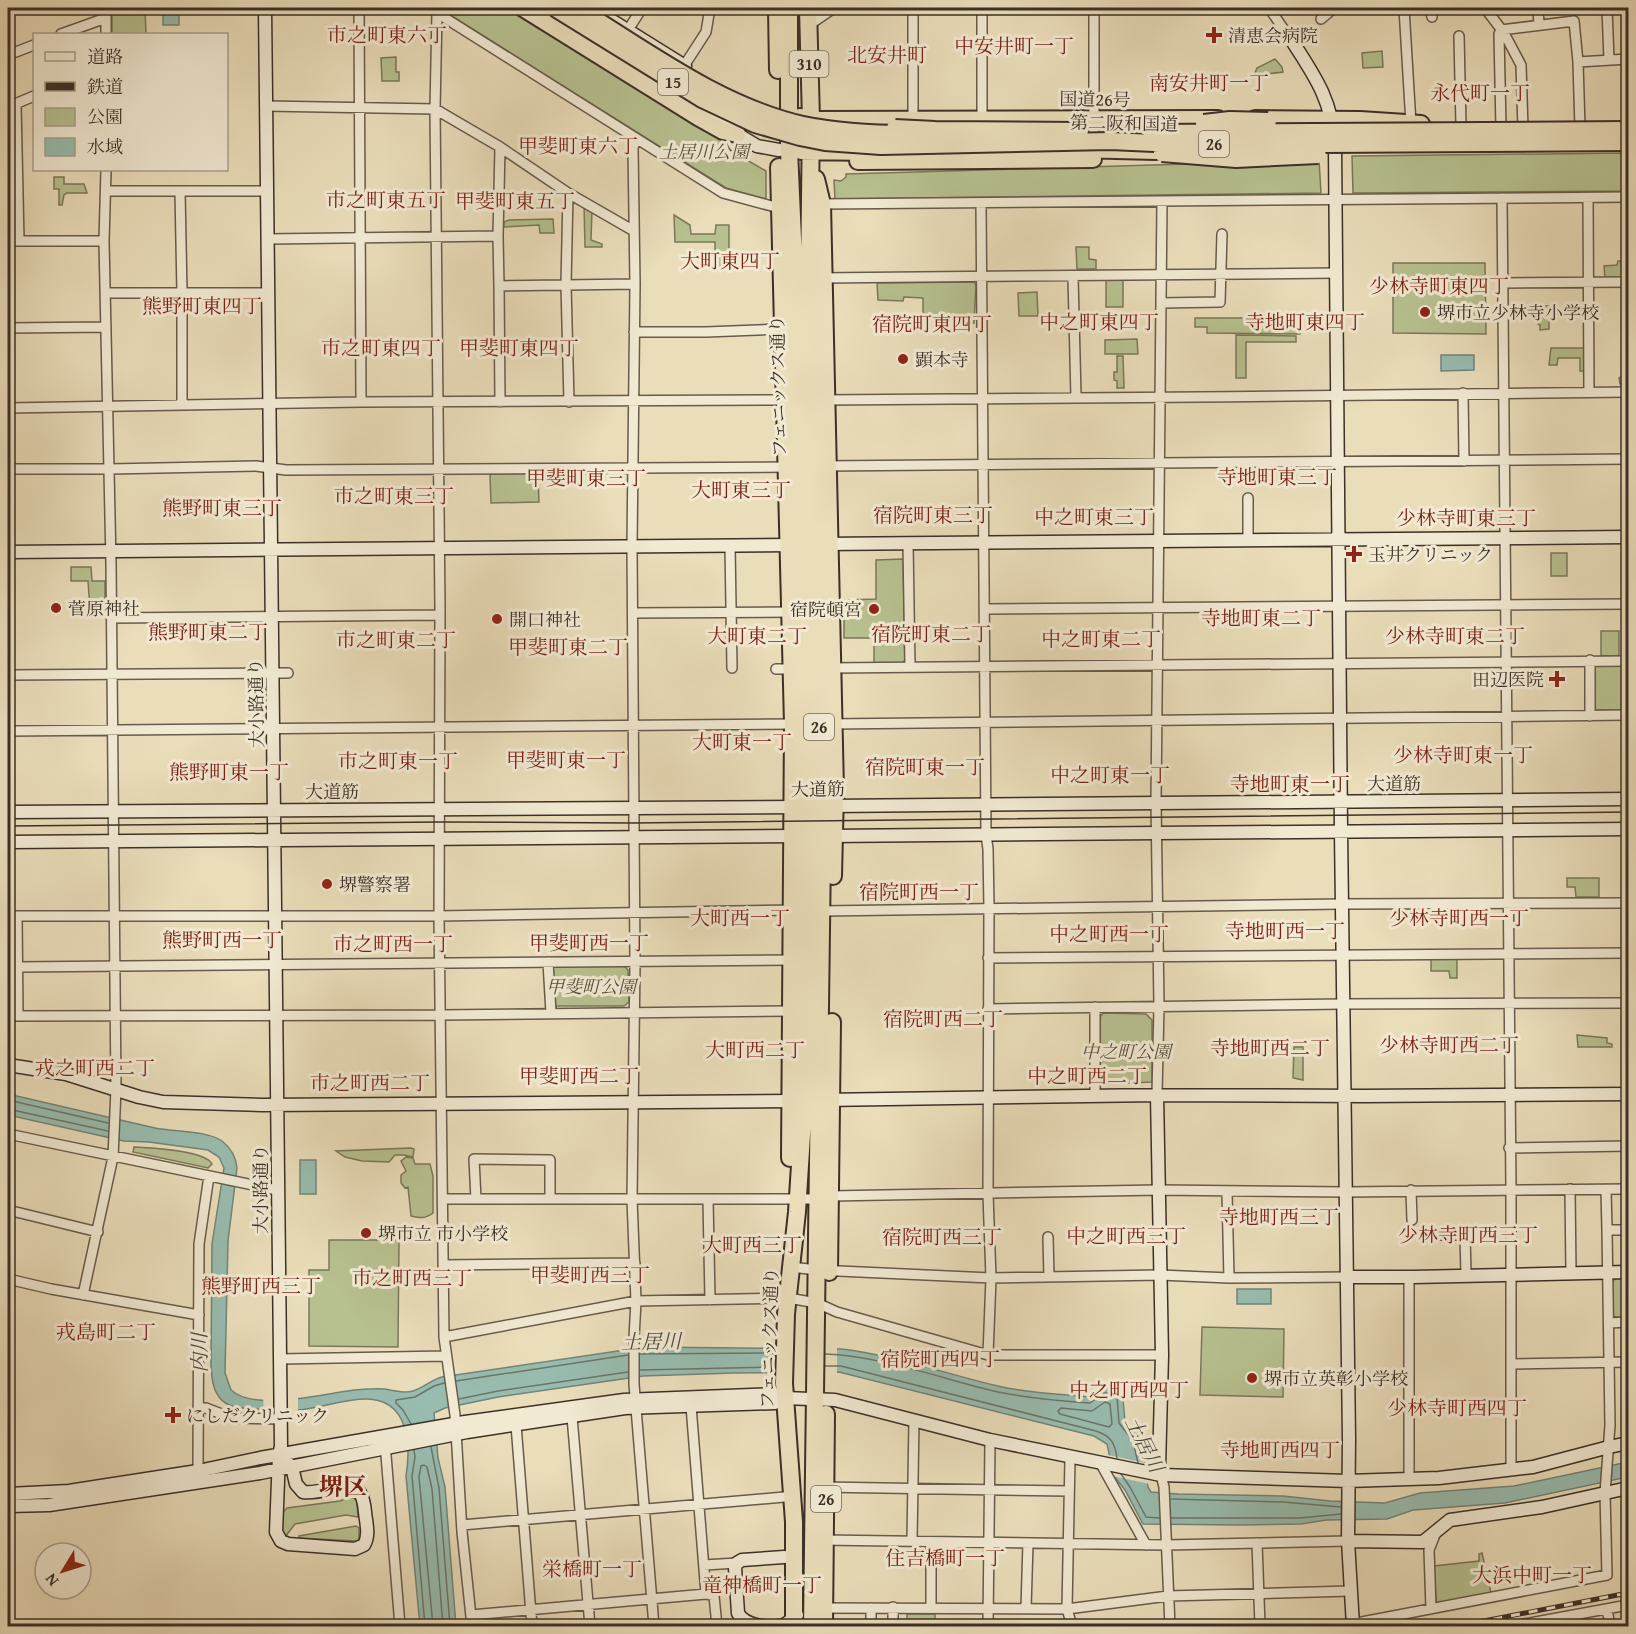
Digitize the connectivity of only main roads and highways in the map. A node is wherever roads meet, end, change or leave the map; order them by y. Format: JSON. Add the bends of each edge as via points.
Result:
{"nodes":[{"id":1,"x":522,"y":8,"type":"edge"},
{"id":2,"x":555,"y":8,"type":"edge"},
{"id":3,"x":577,"y":8,"type":"edge"},
{"id":4,"x":777,"y":8,"type":"edge"},
{"id":5,"x":789,"y":8,"type":"edge"},
{"id":6,"x":808,"y":8,"type":"edge"},
{"id":7,"x":796,"y":122,"type":"junction"},
{"id":8,"x":1494,"y":129,"type":"junction"},
{"id":9,"x":1629,"y":129,"type":"edge"},
{"id":10,"x":737,"y":134,"type":"road end"},
{"id":11,"x":1334,"y":134,"type":"junction"},
{"id":12,"x":1455,"y":143,"type":"junction"},
{"id":13,"x":1629,"y":143,"type":"edge"},
{"id":14,"x":784,"y":150,"type":"junction"},
{"id":15,"x":810,"y":152,"type":"junction"},
{"id":16,"x":905,"y":153,"type":"junction"},
{"id":17,"x":1094,"y":154,"type":"junction"},
{"id":18,"x":802,"y":278,"type":"junction"},
{"id":19,"x":805,"y":400,"type":"junction"},
{"id":20,"x":807,"y":467,"type":"junction"},
{"id":21,"x":808,"y":544,"type":"junction"},
{"id":22,"x":804,"y":668,"type":"junction"},
{"id":23,"x":812,"y":724,"type":"junction"},
{"id":24,"x":814,"y":807,"type":"junction"},
{"id":25,"x":814,"y":836,"type":"junction"},
{"id":26,"x":814,"y":910,"type":"junction"},
{"id":27,"x":813,"y":960,"type":"junction"},
{"id":28,"x":811,"y":1100,"type":"junction"},
{"id":29,"x":819,"y":1540,"type":"junction"},
{"id":30,"x":818,"y":1608,"type":"junction"},
{"id":31,"x":790,"y":1624,"type":"edge"},
{"id":32,"x":812,"y":1626,"type":"edge"},
{"id":33,"x":824,"y":1626,"type":"edge"}],
"edges":[{"from":1,"to":10,"type":"highway","number":"15","via":[[723,131]]},
{"from":2,"to":7,"type":"highway","number":"15","bridge":true,"via":[[702,99],[755,124]]},
{"from":3,"to":7,"type":"highway","number":"15","bridge":true,"via":[[707,88],[757,111]]},
{"from":4,"to":7,"type":"highway","number":"310","via":[[779,88]]},
{"from":5,"to":7,"type":"highway","number":"310"},
{"from":6,"to":7,"type":"highway","number":"310"},
{"from":7,"to":8,"type":"highway","bridge":true,"via":[[935,130],[1132,131],[1230,120]]},
{"from":7,"to":8,"type":"highway","name":"第二阪和国道","number":"26","bridge":true,"via":[[880,134]]},
{"from":7,"to":11,"type":"highway","name":"国道26号","number":"26","via":[[1094,118]]},
{"from":7,"to":12,"type":"highway","name":"第二阪和国道","number":"26","bridge":true,"via":[[851,145],[881,146],[1110,141]]},
{"from":7,"to":14,"type":"highway","name":"フェニックス通り","number":"26"},
{"from":7,"to":15,"type":"highway","name":"フェニックス通り","number":"26"},
{"from":8,"to":9,"type":"highway","name":"第二阪和国道","number":"26","bridge":true},
{"from":8,"to":9,"type":"highway","name":"国道26号","number":"26"},
{"from":8,"to":11,"type":"highway","name":"国道26号","number":"26","via":[[1411,124]]},
{"from":11,"to":13,"type":"highway","name":"国道26号","number":"26"},
{"from":11,"to":17,"type":"highway","name":"国道26号","number":"26","via":[[1166,159]]},
{"from":12,"to":13,"type":"highway","name":"第二阪和国道","number":"26","bridge":true},
{"from":12,"to":16,"type":"highway","bridge":true,"via":[[1374,152],[1236,159],[1132,151]]},
{"from":14,"to":15,"type":"highway","number":"26"},
{"from":14,"to":18,"type":"highway","name":"フェニックス通り","number":"26"},
{"from":14,"to":18,"type":"highway","number":"26","via":[[779,208]]},
{"from":15,"to":16,"type":"highway","number":"26"},
{"from":15,"to":17,"type":"highway","number":"26","via":[[838,161]]},
{"from":15,"to":18,"type":"highway","name":"フェニックス通り","number":"26"},
{"from":15,"to":18,"type":"highway","number":"26","via":[[822,204]]},
{"from":16,"to":17,"type":"highway","number":"26","via":[[942,148]]},
{"from":18,"to":19,"type":"highway","number":"26"},
{"from":18,"to":19,"type":"highway","name":"フェニックス通り","number":"26"},
{"from":18,"to":19,"type":"highway","number":"26","via":[[783,329]]},
{"from":19,"to":20,"type":"highway","number":"26"},
{"from":19,"to":20,"type":"highway","name":"フェニックス通り","number":"26"},
{"from":20,"to":21,"type":"highway","number":"26"},
{"from":20,"to":21,"type":"highway","name":"フェニックス通り","number":"26"},
{"from":21,"to":22,"type":"highway","name":"フェニックス通り","number":"26"},
{"from":21,"to":22,"type":"highway","number":"26","via":[[796,612]]},
{"from":22,"to":23,"type":"highway","number":"26"},
{"from":22,"to":23,"type":"highway","name":"フェニックス通り","number":"26"},
{"from":23,"to":24,"type":"highway","number":"26"},
{"from":23,"to":24,"type":"highway","name":"フェニックス通り","number":"26"},
{"from":24,"to":25,"type":"highway","number":"26"},
{"from":24,"to":25,"type":"highway","name":"フェニックス通り","number":"26"},
{"from":25,"to":26,"type":"highway","number":"26"},
{"from":25,"to":26,"type":"highway","name":"フェニックス通り","number":"26"},
{"from":26,"to":27,"type":"highway","number":"26"},
{"from":26,"to":27,"type":"highway","name":"フェニックス通り","number":"26"},
{"from":27,"to":28,"type":"highway","name":"フェニックス通り","number":"26"},
{"from":27,"to":28,"type":"highway","number":"26","via":[[797,1011]]},
{"from":28,"to":29,"type":"highway","name":"フェニックス通り","number":"26","via":[[825,1198]]},
{"from":28,"to":31,"type":"highway","name":"フェニックス通り","number":"26","via":[[789,1187],[798,1199],[785,1336]]},
{"from":29,"to":30,"type":"highway","number":"26"},
{"from":29,"to":30,"type":"highway","number":"26","via":[[813,1561]]},
{"from":30,"to":32,"type":"highway","number":"26"},
{"from":30,"to":33,"type":"highway","number":"26"}]}
